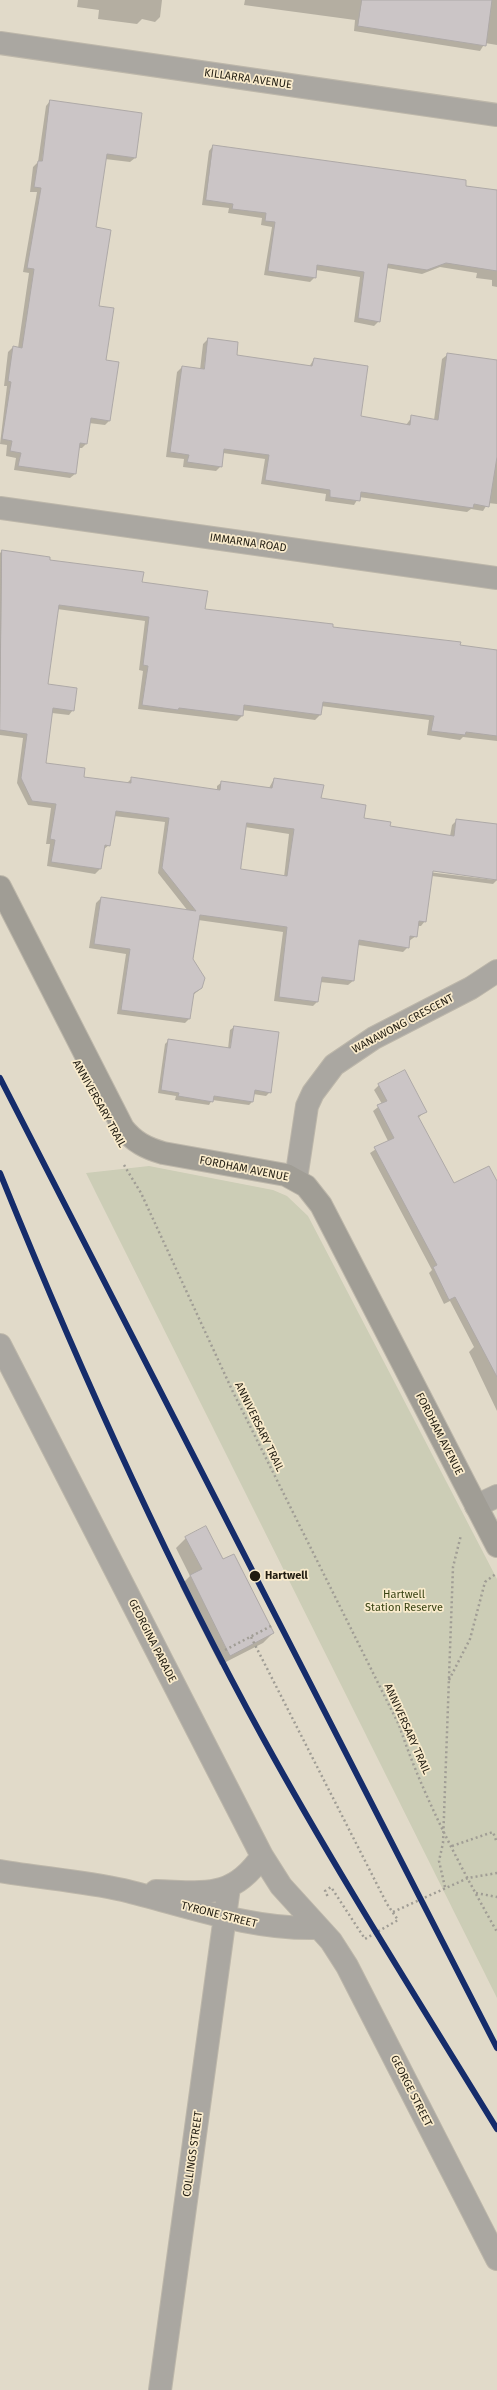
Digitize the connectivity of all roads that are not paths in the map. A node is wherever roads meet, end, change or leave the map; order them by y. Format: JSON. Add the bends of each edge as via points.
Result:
{"nodes":[{"id":1,"x":0,"y":43,"type":"edge"},
{"id":2,"x":497,"y":115,"type":"edge"},
{"id":3,"x":0,"y":508,"type":"edge"},
{"id":4,"x":497,"y":578,"type":"edge"},
{"id":5,"x":0,"y":887,"type":"edge"},
{"id":6,"x":497,"y":972,"type":"edge"},
{"id":7,"x":296,"y":1179,"type":"junction"},
{"id":8,"x":0,"y":1345,"type":"edge"},
{"id":9,"x":497,"y":1496,"type":"edge"},
{"id":10,"x":476,"y":1506,"type":"junction"},
{"id":11,"x":497,"y":1546,"type":"edge"},
{"id":12,"x":262,"y":1856,"type":"junction"},
{"id":13,"x":0,"y":1872,"type":"edge"},
{"id":14,"x":229,"y":1887,"type":"junction"},
{"id":15,"x":121,"y":1890,"type":"junction"},
{"id":16,"x":226,"y":1918,"type":"junction"},
{"id":17,"x":318,"y":1928,"type":"junction"},
{"id":18,"x":497,"y":2258,"type":"edge"},
{"id":19,"x":160,"y":2390,"type":"edge"}],
"edges":[{"from":1,"to":2,"type":"street","name":"KILLARRA AVENUE"},
{"from":3,"to":4,"type":"street","name":"IMMARNA ROAD"},
{"from":5,"to":7,"type":"street","name":"FORDHAM AVENUE","via":[[123,1128],[130,1137],[149,1149],[163,1153],[267,1171]]},
{"from":6,"to":7,"type":"street","name":"WANAWONG CRESCENT","via":[[374,1038],[334,1065],[313,1093],[307,1106]]},
{"from":7,"to":10,"type":"street","name":"FORDHAM AVENUE","via":[[321,1205]]},
{"from":8,"to":12,"type":"street","name":"GEORGINA PARADE"},
{"from":9,"to":10,"type":"street"},
{"from":10,"to":11,"type":"street","name":"FORDHAM AVENUE"},
{"from":12,"to":14,"type":"street","name":"TYRONE STREET","via":[[250,1873]]},
{"from":12,"to":17,"type":"street","name":"GEORGINA PARADE","via":[[281,1886]]},
{"from":13,"to":15,"type":"street","name":"TYRONE STREET"},
{"from":14,"to":15,"type":"street","name":"TYRONE STREET","via":[[216,1891]]},
{"from":14,"to":16,"type":"street","name":"COLLINGS STREET"},
{"from":15,"to":16,"type":"street","name":"TYRONE STREET"},
{"from":16,"to":17,"type":"street","name":"TYRONE STREET","via":[[273,1927]]},
{"from":16,"to":19,"type":"street","name":"COLLINGS STREET"},
{"from":17,"to":18,"type":"street","name":"GEORGE STREET","via":[[331,1941],[347,1966]]}]}
